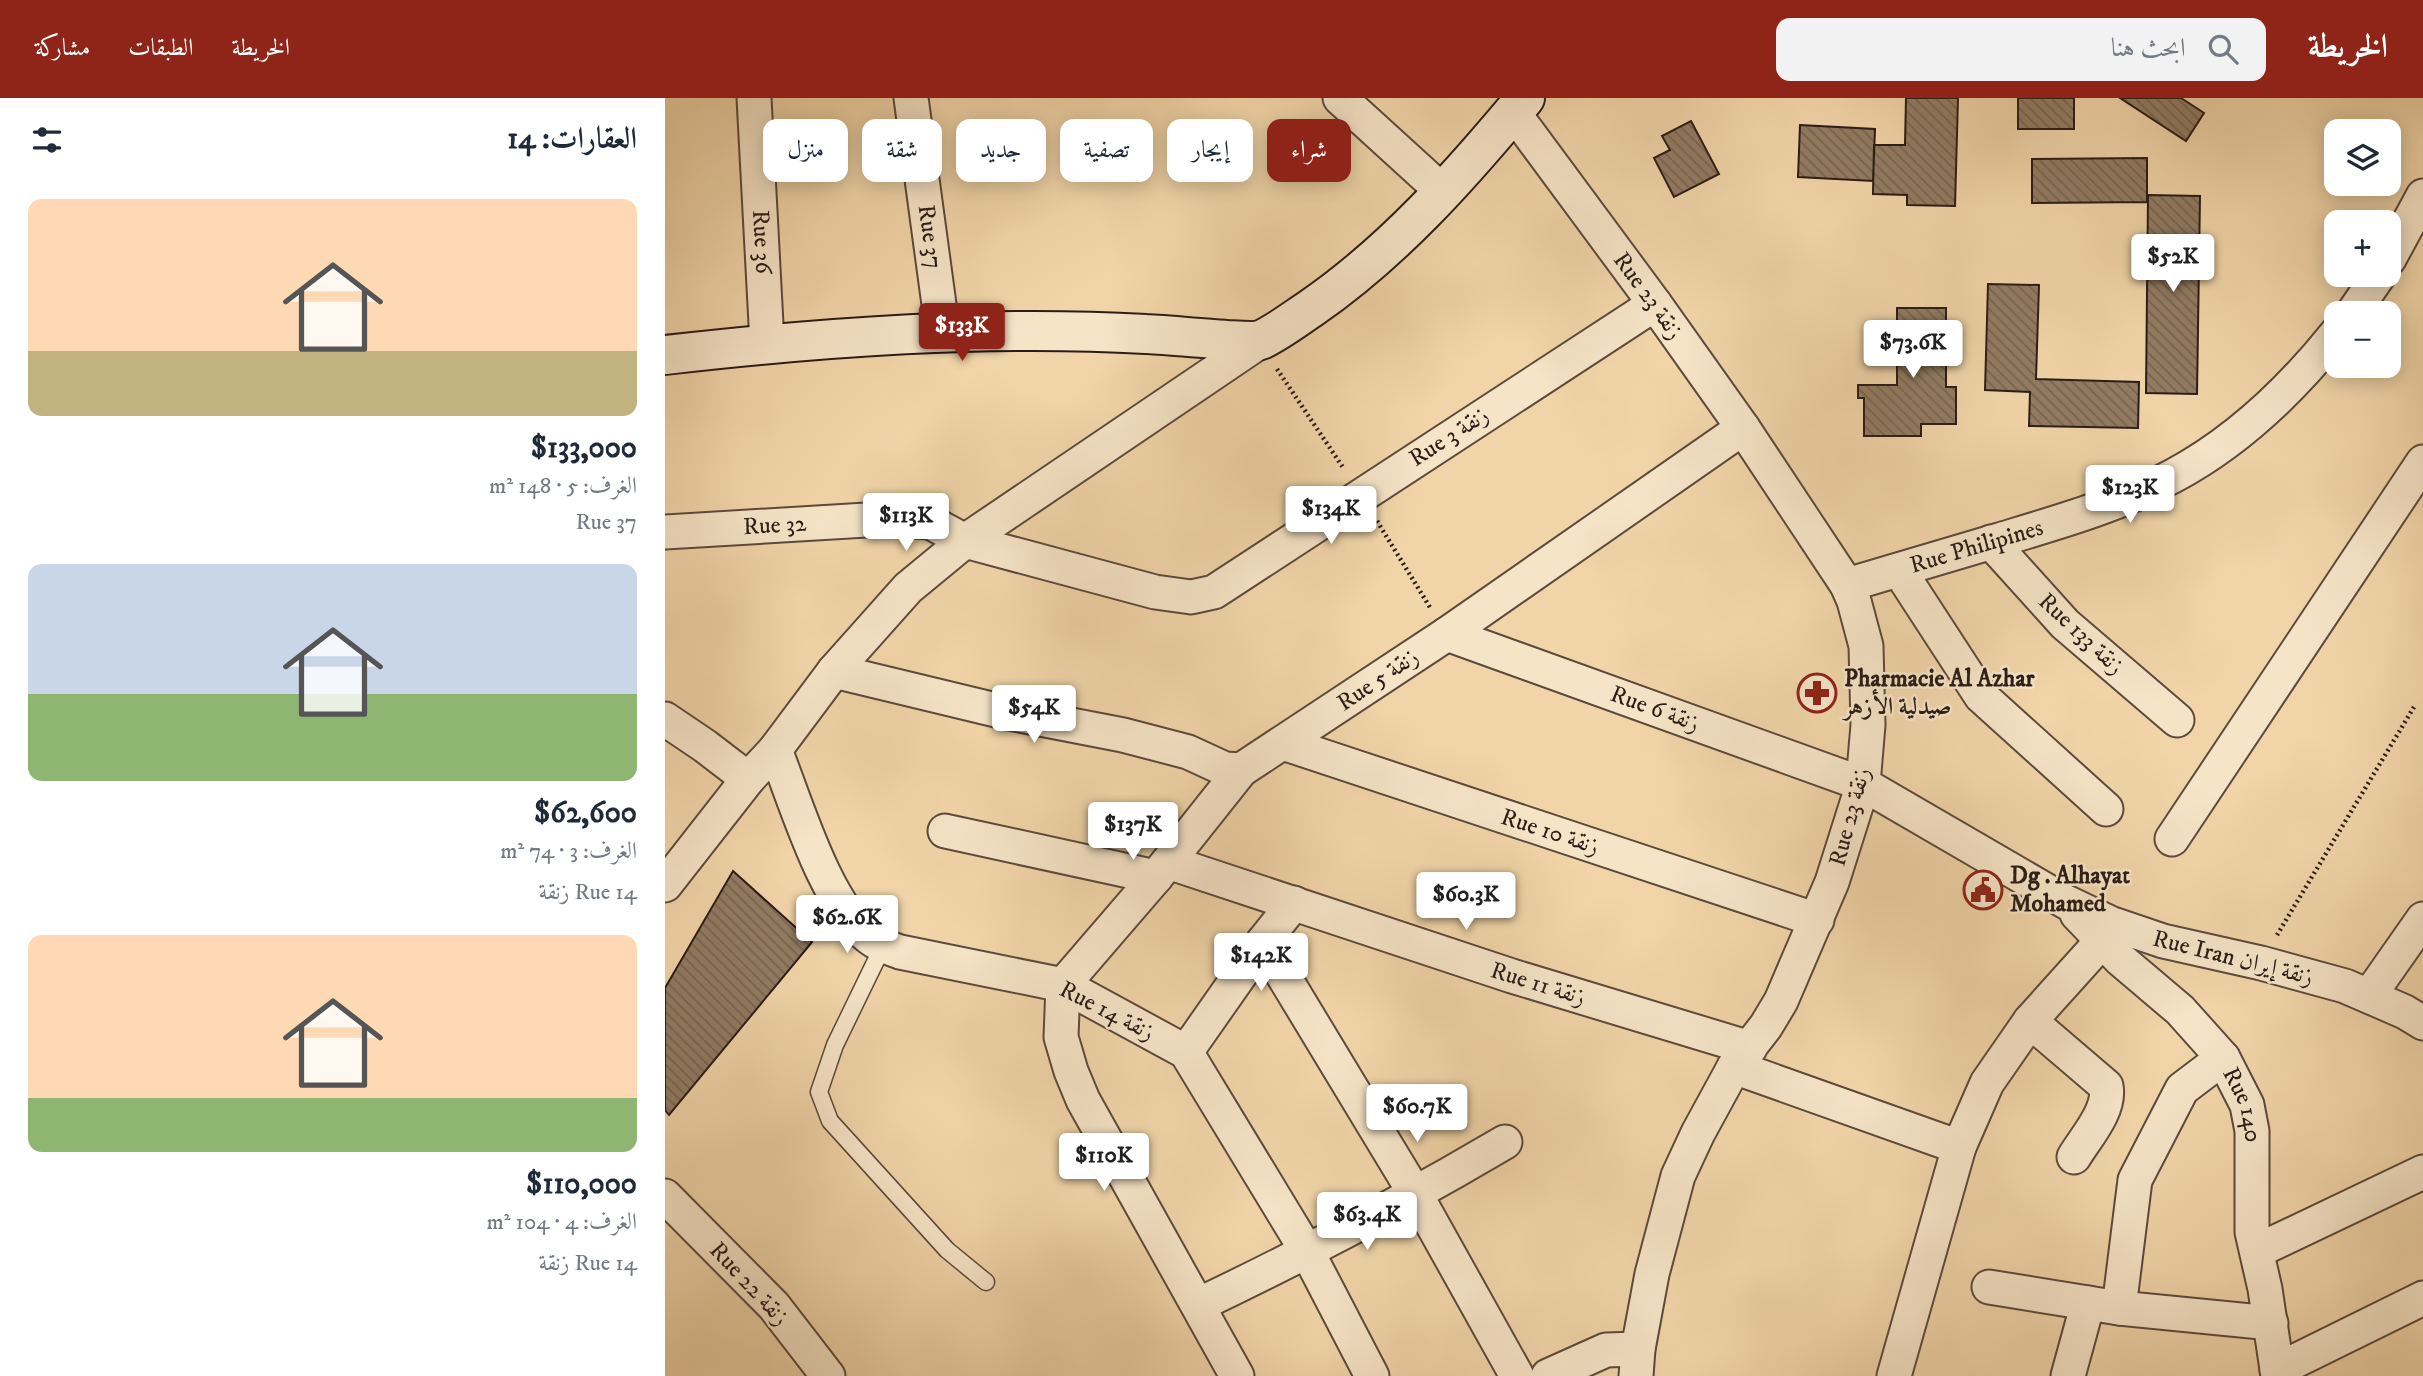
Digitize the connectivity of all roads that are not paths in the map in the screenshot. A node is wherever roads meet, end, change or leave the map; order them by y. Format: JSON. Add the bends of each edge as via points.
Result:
{"nodes":[{"id":1,"x":754,"y":98,"type":"edge"},
{"id":2,"x":911,"y":98,"type":"edge"},
{"id":3,"x":1340,"y":98,"type":"edge"},
{"id":4,"x":1519,"y":105,"type":"edge"},
{"id":5,"x":1442,"y":191,"type":"junction"},
{"id":6,"x":2423,"y":196,"type":"edge"},
{"id":7,"x":2401,"y":237,"type":"edge"},
{"id":8,"x":1655,"y":304,"type":"junction"},
{"id":9,"x":943,"y":334,"type":"junction"},
{"id":10,"x":1259,"y":342,"type":"junction"},
{"id":11,"x":767,"y":343,"type":"junction"},
{"id":12,"x":2324,"y":348,"type":"edge"},
{"id":13,"x":665,"y":355,"type":"edge"},
{"id":14,"x":1742,"y":428,"type":"junction"},
{"id":15,"x":2423,"y":462,"type":"edge"},
{"id":16,"x":665,"y":532,"type":"edge"},
{"id":17,"x":965,"y":541,"type":"junction"},
{"id":18,"x":1991,"y":542,"type":"junction"},
{"id":19,"x":1899,"y":570,"type":"junction"},
{"id":20,"x":1847,"y":585,"type":"junction"},
{"id":21,"x":1447,"y":634,"type":"junction"},
{"id":22,"x":834,"y":671,"type":"junction"},
{"id":23,"x":665,"y":719,"type":"edge"},
{"id":24,"x":2177,"y":720,"type":"dead end"},
{"id":25,"x":1283,"y":743,"type":"junction"},
{"id":26,"x":775,"y":750,"type":"junction"},
{"id":27,"x":1241,"y":770,"type":"junction"},
{"id":28,"x":748,"y":779,"type":"junction"},
{"id":29,"x":1863,"y":784,"type":"junction"},
{"id":30,"x":2106,"y":809,"type":"dead end"},
{"id":31,"x":945,"y":831,"type":"dead end"},
{"id":32,"x":2172,"y":839,"type":"dead end"},
{"id":33,"x":1162,"y":870,"type":"junction"},
{"id":34,"x":665,"y":885,"type":"edge"},
{"id":35,"x":2066,"y":902,"type":"junction"},
{"id":36,"x":1294,"y":903,"type":"junction"},
{"id":37,"x":2423,"y":919,"type":"edge"},
{"id":38,"x":1817,"y":920,"type":"junction"},
{"id":39,"x":2102,"y":941,"type":"junction"},
{"id":40,"x":1263,"y":942,"type":"junction"},
{"id":41,"x":883,"y":946,"type":"junction"},
{"id":42,"x":1063,"y":985,"type":"junction"},
{"id":43,"x":2368,"y":996,"type":"junction"},
{"id":44,"x":2030,"y":1021,"type":"junction"},
{"id":45,"x":2423,"y":1023,"type":"edge"},
{"id":46,"x":1186,"y":1052,"type":"junction"},
{"id":47,"x":1742,"y":1057,"type":"junction"},
{"id":48,"x":2223,"y":1058,"type":"junction"},
{"id":49,"x":1505,"y":1142,"type":"dead end"},
{"id":50,"x":1959,"y":1147,"type":"junction"},
{"id":51,"x":2074,"y":1157,"type":"dead end"},
{"id":52,"x":2423,"y":1172,"type":"edge"},
{"id":53,"x":1416,"y":1195,"type":"junction"},
{"id":54,"x":665,"y":1196,"type":"edge"},
{"id":55,"x":2257,"y":1251,"type":"junction"},
{"id":56,"x":1308,"y":1253,"type":"junction"},
{"id":57,"x":986,"y":1282,"type":"dead end"},
{"id":58,"x":1989,"y":1287,"type":"dead end"},
{"id":59,"x":2423,"y":1298,"type":"edge"},
{"id":60,"x":1198,"y":1305,"type":"junction"},
{"id":61,"x":2104,"y":1306,"type":"junction"},
{"id":62,"x":2271,"y":1323,"type":"junction"},
{"id":63,"x":1637,"y":1363,"type":"edge"},
{"id":64,"x":2277,"y":1373,"type":"edge"},
{"id":65,"x":828,"y":1376,"type":"edge"},
{"id":66,"x":1237,"y":1376,"type":"edge"},
{"id":67,"x":1372,"y":1376,"type":"edge"},
{"id":68,"x":1517,"y":1376,"type":"edge"},
{"id":69,"x":1548,"y":1376,"type":"edge"},
{"id":70,"x":1894,"y":1376,"type":"edge"},
{"id":71,"x":2067,"y":1376,"type":"edge"}],
"edges":[{"from":1,"to":11,"type":"street","name":"Rue 36"},
{"from":2,"to":9,"type":"street","name":"Rue 37"},
{"from":3,"to":5,"type":"street"},
{"from":4,"to":5,"type":"street"},
{"from":4,"to":8,"type":"street","name":"Rue 23 زنقة"},
{"from":5,"to":10,"type":"street","via":[[1410,227],[1343,287]]},
{"from":6,"to":7,"type":"street"},
{"from":8,"to":14,"type":"street","name":"Rue 23 زنقة"},
{"from":8,"to":17,"type":"street","name":"Rue 3 زنقة","via":[[1214,592],[1191,597],[1155,592]]},
{"from":9,"to":10,"type":"street","via":[[1135,333]]},
{"from":9,"to":11,"type":"street"},
{"from":10,"to":17,"type":"street"},
{"from":11,"to":13,"type":"street"},
{"from":12,"to":18,"type":"street","name":"Rue Philipines","via":[[2284,393],[2197,462],[2136,494]]},
{"from":14,"to":20,"type":"street","name":"Rue 23 زنقة"},
{"from":14,"to":21,"type":"street","name":"Rue 5 زنقة"},
{"from":15,"to":32,"type":"street"},
{"from":16,"to":17,"type":"street","name":"Rue 32","via":[[883,519],[930,522]]},
{"from":17,"to":22,"type":"street","via":[[908,588]]},
{"from":18,"to":19,"type":"street","name":"Rue Philipines"},
{"from":18,"to":24,"type":"street","name":"Rue 133 زنقة","via":[[2065,624]]},
{"from":19,"to":20,"type":"street","name":"Rue Philipines"},
{"from":19,"to":30,"type":"street","via":[[1980,696]]},
{"from":20,"to":29,"type":"street","name":"Rue 23 زنقة","via":[[1866,646],[1868,725]]},
{"from":21,"to":25,"type":"street","name":"Rue 5 زنقة"},
{"from":21,"to":29,"type":"street","name":"Rue 6 زنقة"},
{"from":22,"to":26,"type":"street"},
{"from":22,"to":27,"type":"street","via":[[1123,735],[1188,752],[1225,769]]},
{"from":23,"to":28,"type":"street"},
{"from":25,"to":27,"type":"street","name":"Rue 5 زنقة"},
{"from":25,"to":38,"type":"street","name":"Rue 10 زنقة"},
{"from":26,"to":28,"type":"street"},
{"from":26,"to":41,"type":"street","name":"Rue 14 زنقة","via":[[836,896],[867,937]]},
{"from":27,"to":33,"type":"street","name":"Rue 5 زنقة"},
{"from":28,"to":34,"type":"street"},
{"from":29,"to":35,"type":"street","name":"Rue Iran زنقة إيران"},
{"from":29,"to":38,"type":"street","name":"Rue 23 زنقة"},
{"from":31,"to":33,"type":"street","name":"Rue 11 زنقة"},
{"from":33,"to":36,"type":"street","name":"Rue 11 زنقة"},
{"from":33,"to":42,"type":"street","name":"Rue 5 زنقة"},
{"from":35,"to":39,"type":"street","name":"Rue 140"},
{"from":35,"to":43,"type":"street","name":"Rue Iran زنقة إيران","via":[[2137,934],[2261,963]]},
{"from":36,"to":40,"type":"street"},
{"from":36,"to":47,"type":"street","name":"Rue 11 زنقة"},
{"from":37,"to":43,"type":"street"},
{"from":38,"to":47,"type":"street","name":"Rue 23 زنقة","via":[[1781,1001]]},
{"from":39,"to":44,"type":"street"},
{"from":39,"to":48,"type":"street","name":"Rue 140","via":[[2180,1010]]},
{"from":40,"to":46,"type":"street"},
{"from":40,"to":53,"type":"street"},
{"from":41,"to":42,"type":"street","name":"Rue 14 زنقة"},
{"from":41,"to":57,"type":"lane","via":[[835,1045],[819,1092],[830,1121],[947,1250]]},
{"from":42,"to":46,"type":"street","name":"Rue 14 زنقة"},
{"from":42,"to":60,"type":"street","via":[[1062,1037],[1083,1100]]},
{"from":43,"to":45,"type":"street","name":"Rue Iran زنقة إيران"},
{"from":44,"to":50,"type":"street","via":[[1987,1083]]},
{"from":44,"to":51,"type":"street","via":[[2106,1086],[2103,1111]]},
{"from":46,"to":56,"type":"street"},
{"from":47,"to":50,"type":"street","name":"Rue 11 زنقة"},
{"from":47,"to":63,"type":"street","name":"Rue 23 زنقة","via":[[1678,1176],[1652,1274]]},
{"from":48,"to":55,"type":"street","name":"Rue 140","via":[[2247,1105],[2252,1131],[2251,1207]]},
{"from":48,"to":61,"type":"street","via":[[2182,1089],[2135,1180]]},
{"from":49,"to":53,"type":"street"},
{"from":50,"to":70,"type":"street"},
{"from":52,"to":55,"type":"street"},
{"from":53,"to":56,"type":"street"},
{"from":53,"to":68,"type":"street"},
{"from":54,"to":65,"type":"street","name":"Rue 22 زنقة","via":[[774,1306]]},
{"from":55,"to":62,"type":"street","name":"Rue 140"},
{"from":56,"to":60,"type":"street"},
{"from":56,"to":67,"type":"street"},
{"from":58,"to":61,"type":"street"},
{"from":59,"to":64,"type":"street"},
{"from":60,"to":66,"type":"street"},
{"from":61,"to":62,"type":"street"},
{"from":61,"to":71,"type":"street"},
{"from":62,"to":64,"type":"street","name":"Rue 140"},
{"from":63,"to":69,"type":"street","via":[[1607,1350]]}]}
